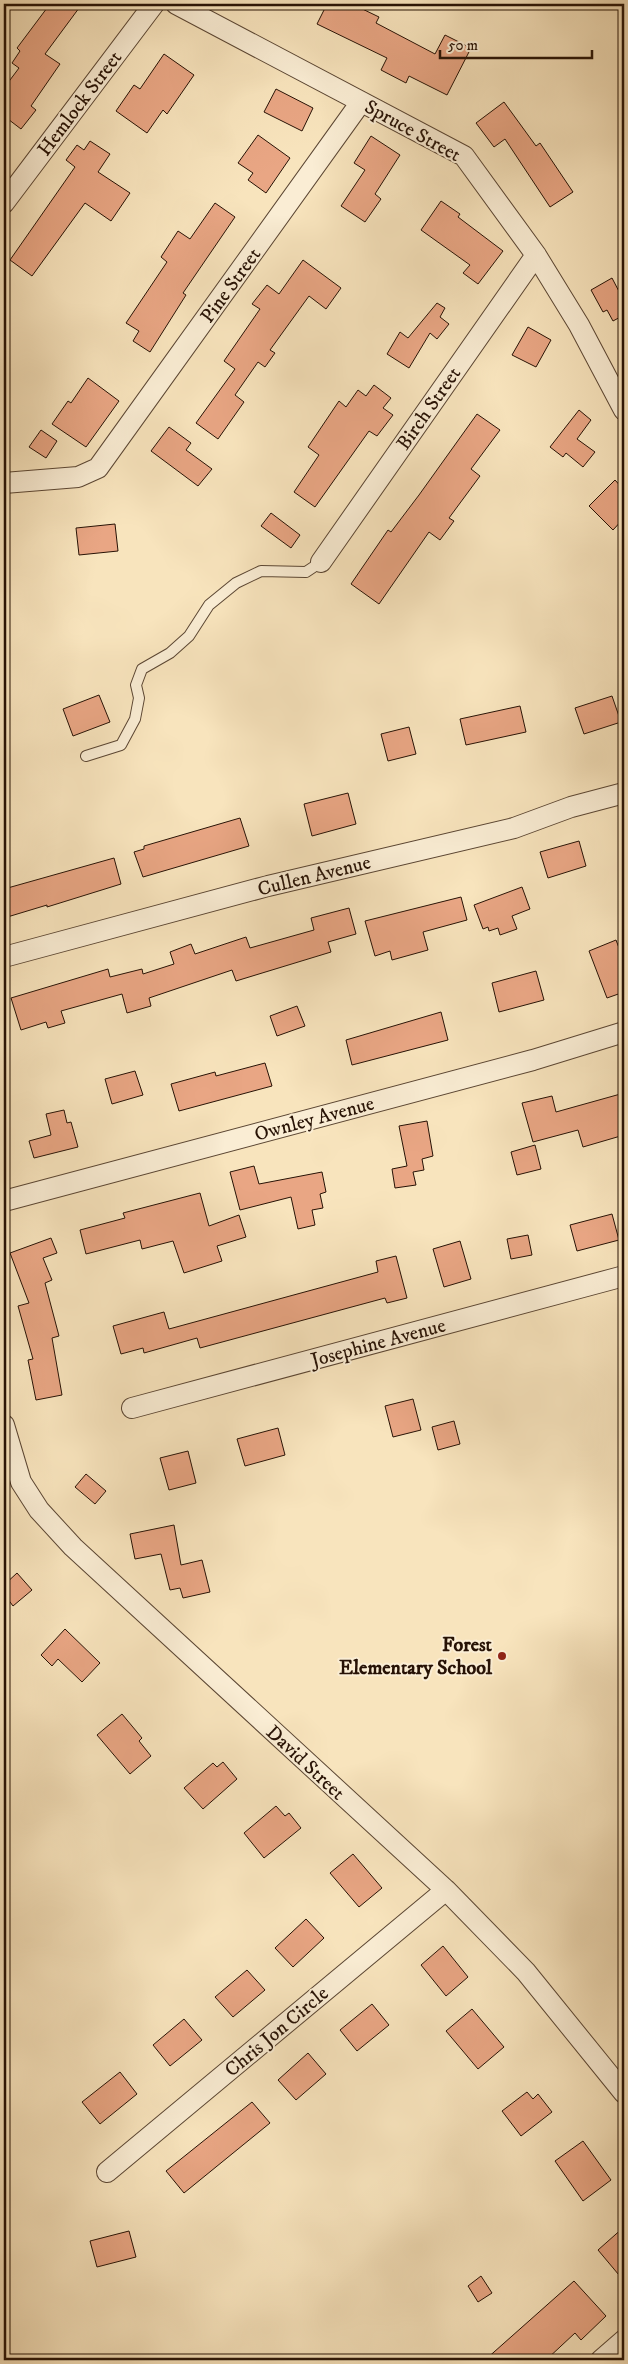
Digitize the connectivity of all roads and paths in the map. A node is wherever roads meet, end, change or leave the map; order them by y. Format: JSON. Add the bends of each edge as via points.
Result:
{"nodes":[{"id":1,"x":154,"y":4,"type":"edge"},
{"id":2,"x":176,"y":4,"type":"edge"},
{"id":3,"x":361,"y":102,"type":"junction"},
{"id":4,"x":4,"y":203,"type":"edge"},
{"id":5,"x":536,"y":255,"type":"junction"},
{"id":6,"x":624,"y":410,"type":"edge"},
{"id":7,"x":4,"y":482,"type":"edge"},
{"id":8,"x":321,"y":562,"type":"joint"},
{"id":9,"x":86,"y":756,"type":"dead end"},
{"id":10,"x":624,"y":793,"type":"edge"},
{"id":11,"x":4,"y":957,"type":"edge"},
{"id":12,"x":624,"y":1032,"type":"edge"},
{"id":13,"x":4,"y":1201,"type":"edge"},
{"id":14,"x":624,"y":1276,"type":"edge"},
{"id":15,"x":132,"y":1408,"type":"dead end"},
{"id":16,"x":4,"y":1425,"type":"edge"},
{"id":17,"x":446,"y":1890,"type":"junction"},
{"id":18,"x":624,"y":2093,"type":"edge"},
{"id":19,"x":107,"y":2172,"type":"dead end"},
{"id":20,"x":624,"y":2340,"type":"edge"},
{"id":21,"x":601,"y":2360,"type":"edge"}],
"edges":[{"from":1,"to":4,"type":"street","name":"Hemlock Street"},
{"from":2,"to":3,"type":"street","name":"Spruce Street"},
{"from":3,"to":5,"type":"street","name":"Spruce Street","via":[[464,156]]},
{"from":3,"to":7,"type":"street","name":"Pine Street","via":[[98,468],[78,478]]},
{"from":5,"to":6,"type":"street","name":"Spruce Street","via":[[579,325]]},
{"from":5,"to":8,"type":"street","name":"Birch Street"},
{"from":8,"to":9,"type":"lane","via":[[306,572],[261,571],[236,583],[209,604],[189,636],[170,654],[142,669],[136,685],[139,698],[135,719],[121,745]]},
{"from":10,"to":11,"type":"street","name":"Cullen Avenue","via":[[571,807],[514,828],[268,886]]},
{"from":12,"to":13,"type":"street","name":"Ownley Avenue","via":[[534,1060]]},
{"from":14,"to":15,"type":"street","name":"Josephine Avenue"},
{"from":16,"to":17,"type":"street","name":"David Street","via":[[20,1482],[39,1510],[73,1547]]},
{"from":17,"to":18,"type":"street","name":"David Street","via":[[526,1972]]},
{"from":17,"to":19,"type":"street","name":"Chris Jon Circle"},
{"from":20,"to":21,"type":"street"}]}
